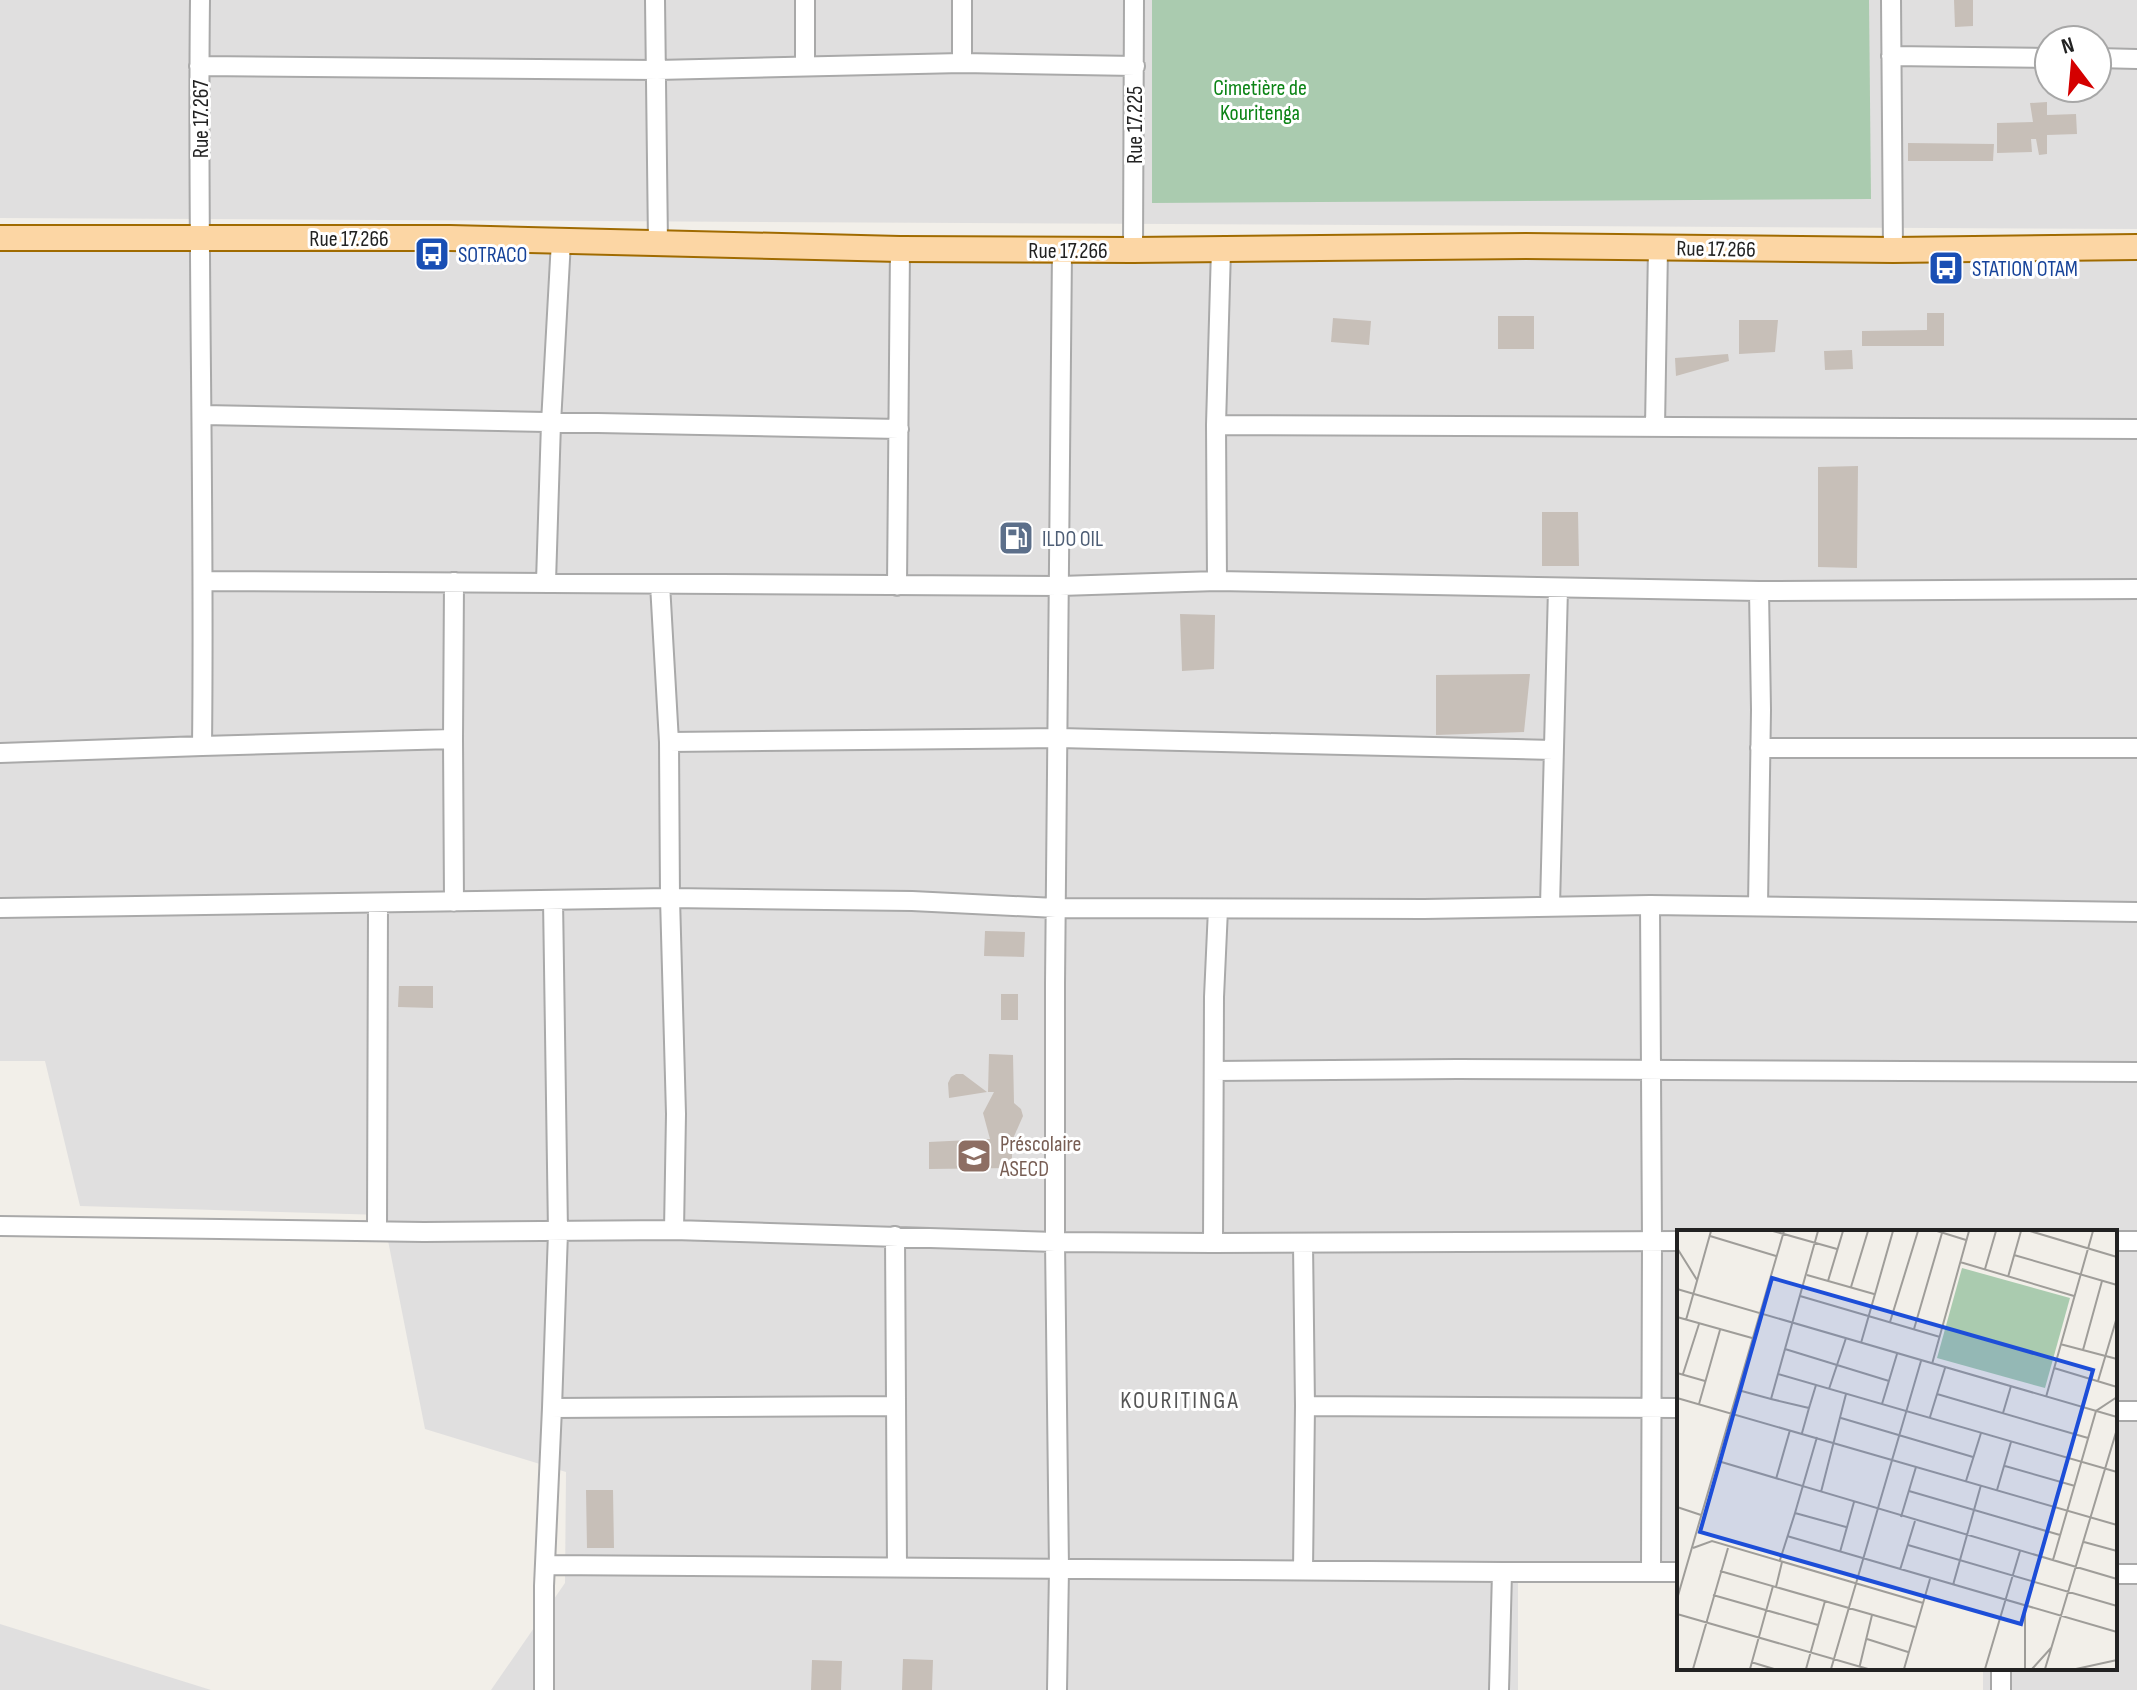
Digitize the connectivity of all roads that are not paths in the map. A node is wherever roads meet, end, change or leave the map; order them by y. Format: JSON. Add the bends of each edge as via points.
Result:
{"nodes":[{"id":1,"x":200,"y":0,"type":"edge"},
{"id":2,"x":655,"y":0,"type":"edge"},
{"id":3,"x":805,"y":0,"type":"edge"},
{"id":4,"x":962,"y":0,"type":"edge"},
{"id":5,"x":1134,"y":0,"type":"edge"},
{"id":6,"x":1891,"y":0,"type":"edge"},
{"id":7,"x":1891,"y":56,"type":"junction"},
{"id":8,"x":2033,"y":58,"type":"edge"},
{"id":9,"x":2113,"y":58,"type":"edge"},
{"id":10,"x":2137,"y":59,"type":"edge"},
{"id":11,"x":962,"y":63,"type":"junction"},
{"id":12,"x":199,"y":66,"type":"junction"},
{"id":13,"x":805,"y":66,"type":"junction"},
{"id":14,"x":1135,"y":66,"type":"junction"},
{"id":15,"x":657,"y":70,"type":"junction"},
{"id":16,"x":200,"y":237,"type":"junction"},
{"id":17,"x":0,"y":238,"type":"edge"},
{"id":18,"x":561,"y":241,"type":"junction"},
{"id":19,"x":658,"y":243,"type":"junction"},
{"id":20,"x":2137,"y":247,"type":"edge"},
{"id":21,"x":1658,"y":248,"type":"junction"},
{"id":22,"x":900,"y":249,"type":"junction"},
{"id":23,"x":1221,"y":249,"type":"junction"},
{"id":24,"x":1062,"y":250,"type":"junction"},
{"id":25,"x":1133,"y":250,"type":"junction"},
{"id":26,"x":1893,"y":250,"type":"junction"},
{"id":27,"x":203,"y":415,"type":"junction"},
{"id":28,"x":551,"y":423,"type":"junction"},
{"id":29,"x":1216,"y":425,"type":"junction"},
{"id":30,"x":1655,"y":427,"type":"junction"},
{"id":31,"x":899,"y":429,"type":"junction"},
{"id":32,"x":2137,"y":429,"type":"edge"},
{"id":33,"x":204,"y":581,"type":"junction"},
{"id":34,"x":1217,"y":581,"type":"junction"},
{"id":35,"x":454,"y":582,"type":"junction"},
{"id":36,"x":546,"y":582,"type":"junction"},
{"id":37,"x":660,"y":584,"type":"junction"},
{"id":38,"x":897,"y":586,"type":"junction"},
{"id":39,"x":1060,"y":586,"type":"junction"},
{"id":40,"x":1558,"y":588,"type":"junction"},
{"id":41,"x":2137,"y":589,"type":"edge"},
{"id":42,"x":1759,"y":591,"type":"junction"},
{"id":43,"x":1059,"y":738,"type":"junction"},
{"id":44,"x":453,"y":739,"type":"junction"},
{"id":45,"x":669,"y":742,"type":"junction"},
{"id":46,"x":202,"y":746,"type":"junction"},
{"id":47,"x":1760,"y":748,"type":"junction"},
{"id":48,"x":2137,"y":748,"type":"edge"},
{"id":49,"x":1553,"y":750,"type":"junction"},
{"id":50,"x":0,"y":753,"type":"edge"},
{"id":51,"x":670,"y":898,"type":"junction"},
{"id":52,"x":553,"y":900,"type":"junction"},
{"id":53,"x":454,"y":902,"type":"junction"},
{"id":54,"x":378,"y":903,"type":"junction"},
{"id":55,"x":1650,"y":905,"type":"junction"},
{"id":56,"x":1550,"y":906,"type":"junction"},
{"id":57,"x":1758,"y":906,"type":"junction"},
{"id":58,"x":0,"y":908,"type":"edge"},
{"id":59,"x":1056,"y":908,"type":"junction"},
{"id":60,"x":1218,"y":909,"type":"junction"},
{"id":61,"x":2137,"y":912,"type":"edge"},
{"id":62,"x":1214,"y":1071,"type":"junction"},
{"id":63,"x":1652,"y":1071,"type":"junction"},
{"id":64,"x":2137,"y":1072,"type":"edge"},
{"id":65,"x":0,"y":1226,"type":"edge"},
{"id":66,"x":674,"y":1230,"type":"junction"},
{"id":67,"x":377,"y":1231,"type":"junction"},
{"id":68,"x":558,"y":1232,"type":"junction"},
{"id":69,"x":895,"y":1236,"type":"junction"},
{"id":70,"x":1652,"y":1241,"type":"junction"},
{"id":71,"x":1677,"y":1241,"type":"edge"},
{"id":72,"x":1055,"y":1242,"type":"junction"},
{"id":73,"x":1213,"y":1243,"type":"junction"},
{"id":74,"x":1303,"y":1243,"type":"junction"},
{"id":75,"x":895,"y":1406,"type":"junction"},
{"id":76,"x":1305,"y":1406,"type":"junction"},
{"id":77,"x":552,"y":1408,"type":"junction"},
{"id":78,"x":1652,"y":1408,"type":"junction"},
{"id":79,"x":1677,"y":1408,"type":"edge"},
{"id":80,"x":545,"y":1565,"type":"junction"},
{"id":81,"x":897,"y":1567,"type":"junction"},
{"id":82,"x":1059,"y":1569,"type":"junction"},
{"id":83,"x":1303,"y":1570,"type":"junction"},
{"id":84,"x":1651,"y":1571,"type":"junction"},
{"id":85,"x":1502,"y":1572,"type":"junction"},
{"id":86,"x":1677,"y":1572,"type":"edge"},
{"id":87,"x":544,"y":1690,"type":"edge"},
{"id":88,"x":1057,"y":1690,"type":"edge"},
{"id":89,"x":1499,"y":1690,"type":"edge"}],
"edges":[{"from":1,"to":12,"type":"street","name":"Rue 17.267"},
{"from":2,"to":15,"type":"street"},
{"from":3,"to":13,"type":"street"},
{"from":4,"to":11,"type":"street"},
{"from":5,"to":14,"type":"street","name":"Rue 17.225"},
{"from":6,"to":7,"type":"street"},
{"from":7,"to":8,"type":"street"},
{"from":7,"to":26,"type":"street"},
{"from":9,"to":10,"type":"street"},
{"from":11,"to":13,"type":"street"},
{"from":11,"to":14,"type":"street"},
{"from":12,"to":15,"type":"street"},
{"from":12,"to":16,"type":"street","name":"Rue 17.267"},
{"from":13,"to":15,"type":"street"},
{"from":14,"to":25,"type":"street","name":"Rue 17.225"},
{"from":15,"to":19,"type":"street"},
{"from":16,"to":17,"type":"main road","name":"Rue 17.266"},
{"from":16,"to":18,"type":"main road","name":"Rue 17.266"},
{"from":16,"to":27,"type":"street","name":"Rue 17.267"},
{"from":18,"to":19,"type":"main road","name":"Rue 17.266"},
{"from":18,"to":28,"type":"street"},
{"from":19,"to":22,"type":"main road","name":"Rue 17.266"},
{"from":20,"to":26,"type":"main road","name":"Rue 17.266"},
{"from":21,"to":23,"type":"main road","name":"Rue 17.266"},
{"from":21,"to":26,"type":"main road","name":"Rue 17.266"},
{"from":21,"to":30,"type":"street"},
{"from":22,"to":24,"type":"main road","name":"Rue 17.266"},
{"from":22,"to":31,"type":"street"},
{"from":23,"to":25,"type":"main road","name":"Rue 17.266"},
{"from":23,"to":29,"type":"street"},
{"from":24,"to":25,"type":"main road","name":"Rue 17.266"},
{"from":24,"to":39,"type":"street"},
{"from":27,"to":28,"type":"street"},
{"from":27,"to":33,"type":"street","name":"Rue 17.267"},
{"from":28,"to":31,"type":"street"},
{"from":28,"to":36,"type":"street"},
{"from":29,"to":30,"type":"street"},
{"from":29,"to":34,"type":"street"},
{"from":30,"to":32,"type":"street"},
{"from":31,"to":38,"type":"street"},
{"from":33,"to":35,"type":"street"},
{"from":33,"to":46,"type":"street","name":"Rue 17.267"},
{"from":34,"to":39,"type":"street"},
{"from":34,"to":40,"type":"street"},
{"from":35,"to":36,"type":"street"},
{"from":35,"to":44,"type":"street"},
{"from":36,"to":37,"type":"street"},
{"from":37,"to":38,"type":"street"},
{"from":37,"to":45,"type":"street"},
{"from":38,"to":39,"type":"street"},
{"from":39,"to":43,"type":"street"},
{"from":40,"to":42,"type":"street"},
{"from":40,"to":49,"type":"street"},
{"from":41,"to":42,"type":"street"},
{"from":42,"to":47,"type":"street"},
{"from":43,"to":45,"type":"street"},
{"from":43,"to":49,"type":"street"},
{"from":43,"to":59,"type":"street"},
{"from":44,"to":46,"type":"street"},
{"from":44,"to":53,"type":"street"},
{"from":45,"to":51,"type":"street"},
{"from":46,"to":50,"type":"street"},
{"from":47,"to":48,"type":"street"},
{"from":47,"to":57,"type":"street"},
{"from":49,"to":56,"type":"street"},
{"from":51,"to":52,"type":"street"},
{"from":51,"to":59,"type":"street"},
{"from":51,"to":66,"type":"street"},
{"from":52,"to":53,"type":"street"},
{"from":52,"to":68,"type":"street"},
{"from":53,"to":54,"type":"street"},
{"from":54,"to":58,"type":"street"},
{"from":54,"to":67,"type":"street"},
{"from":55,"to":56,"type":"street"},
{"from":55,"to":57,"type":"street"},
{"from":55,"to":63,"type":"street"},
{"from":56,"to":60,"type":"street"},
{"from":57,"to":61,"type":"street"},
{"from":59,"to":60,"type":"street"},
{"from":59,"to":72,"type":"street"},
{"from":60,"to":62,"type":"street"},
{"from":62,"to":63,"type":"street"},
{"from":62,"to":73,"type":"street"},
{"from":63,"to":64,"type":"street"},
{"from":63,"to":70,"type":"street"},
{"from":65,"to":67,"type":"street"},
{"from":66,"to":68,"type":"street"},
{"from":66,"to":69,"type":"street"},
{"from":67,"to":68,"type":"street"},
{"from":68,"to":77,"type":"street"},
{"from":69,"to":72,"type":"street"},
{"from":69,"to":75,"type":"street"},
{"from":70,"to":71,"type":"street"},
{"from":70,"to":74,"type":"street"},
{"from":70,"to":78,"type":"street"},
{"from":72,"to":73,"type":"street"},
{"from":72,"to":82,"type":"street"},
{"from":73,"to":74,"type":"street"},
{"from":74,"to":76,"type":"street"},
{"from":75,"to":77,"type":"street"},
{"from":75,"to":81,"type":"street"},
{"from":76,"to":78,"type":"street"},
{"from":76,"to":83,"type":"street"},
{"from":77,"to":80,"type":"street"},
{"from":78,"to":79,"type":"street"},
{"from":78,"to":84,"type":"street"},
{"from":80,"to":81,"type":"street"},
{"from":80,"to":87,"type":"street"},
{"from":81,"to":82,"type":"street"},
{"from":82,"to":83,"type":"street"},
{"from":82,"to":88,"type":"street"},
{"from":83,"to":85,"type":"street"},
{"from":84,"to":85,"type":"street"},
{"from":84,"to":86,"type":"street"},
{"from":85,"to":89,"type":"street"}]}
